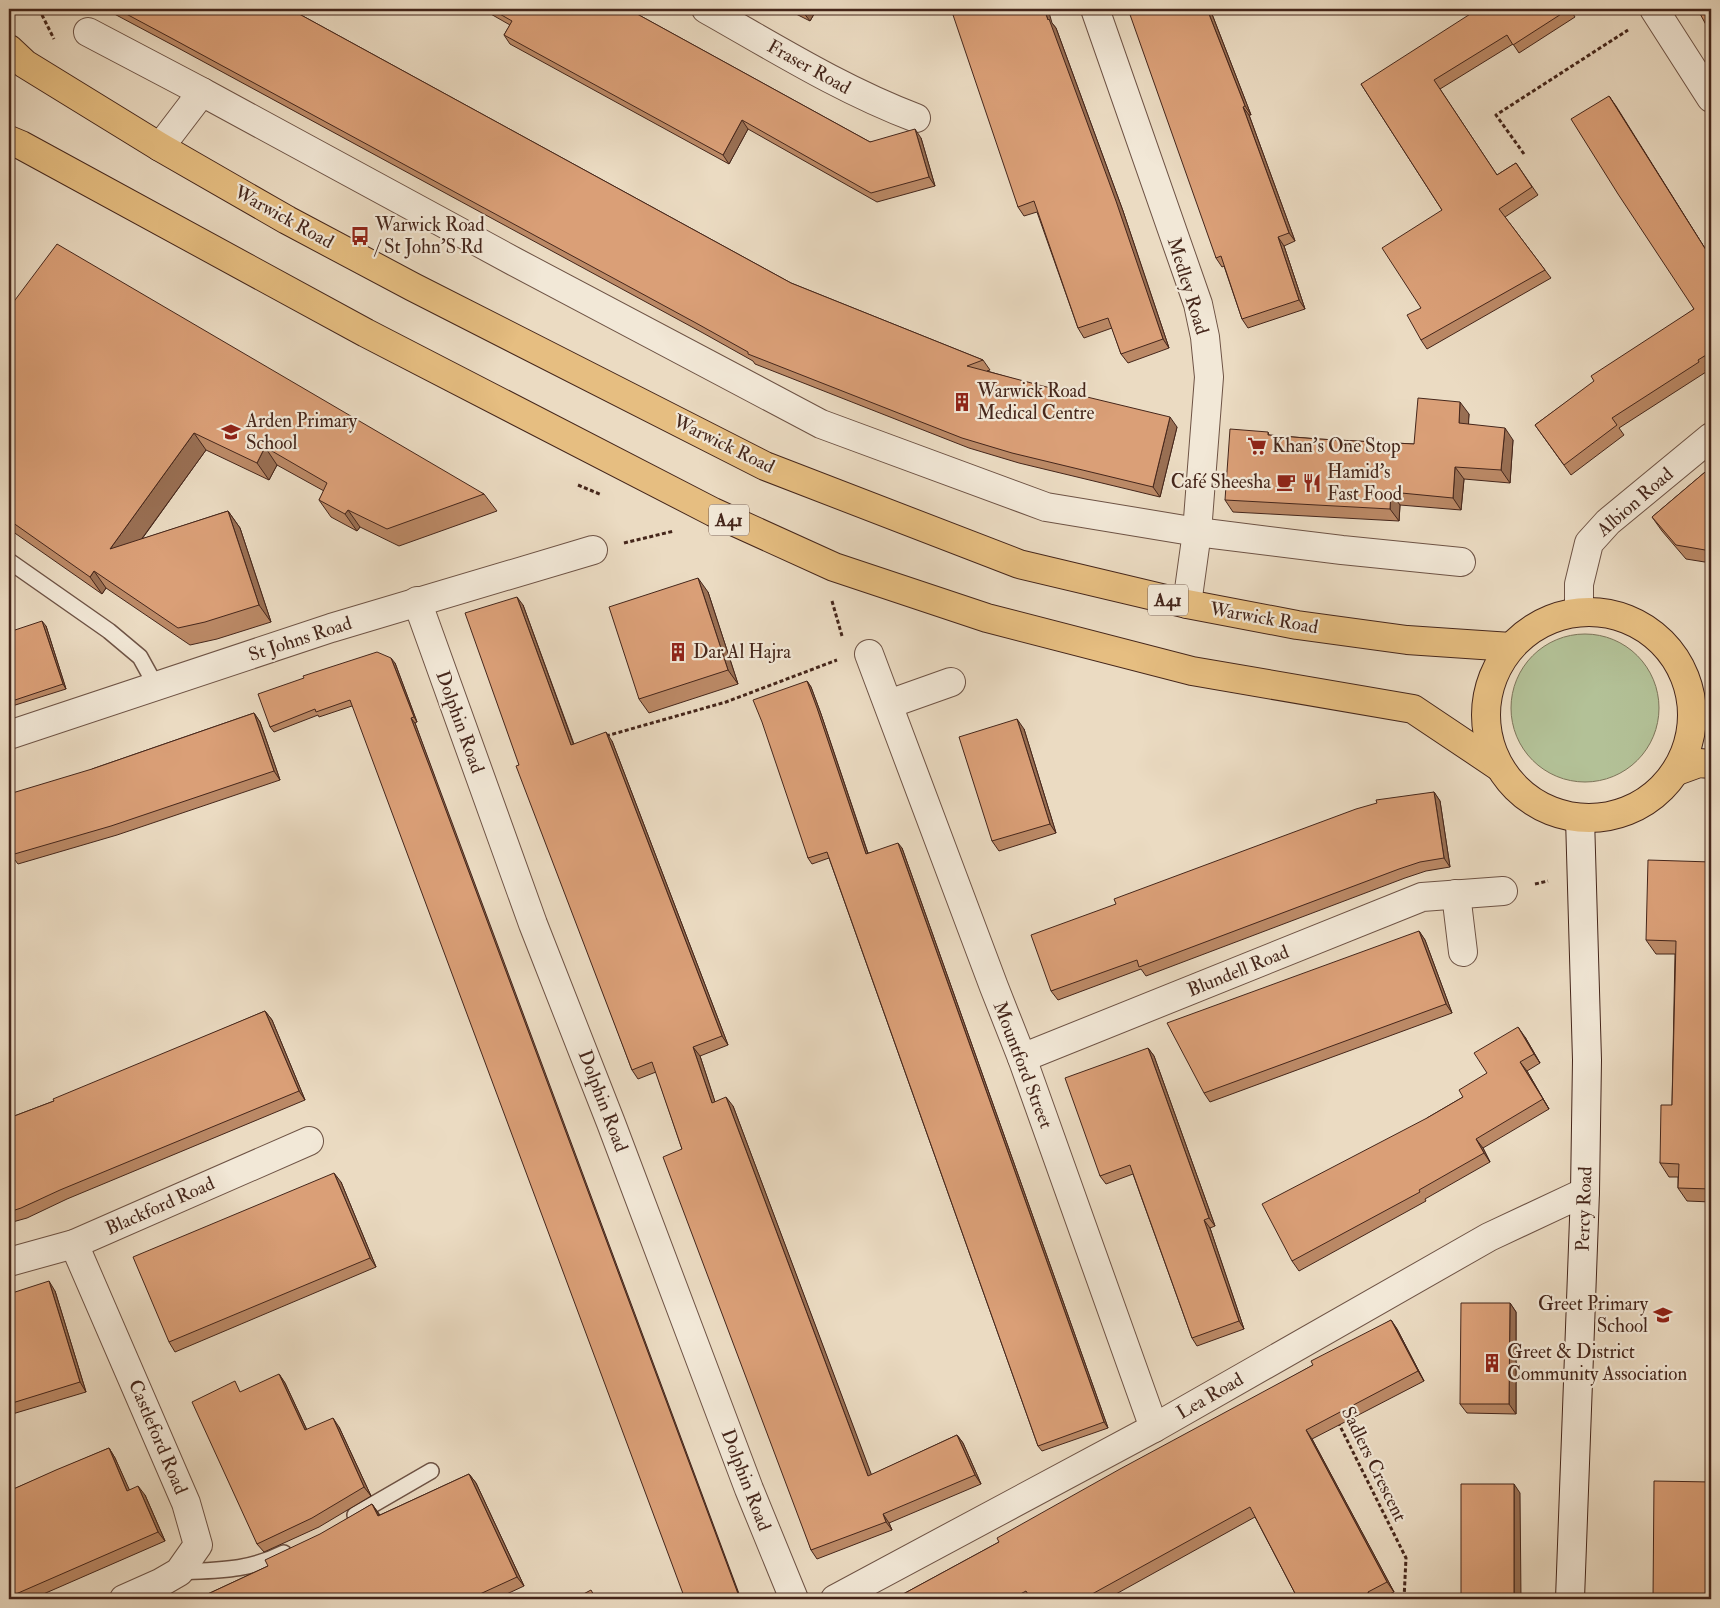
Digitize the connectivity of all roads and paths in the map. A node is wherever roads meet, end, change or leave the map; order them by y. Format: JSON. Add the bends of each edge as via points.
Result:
{"nodes":[{"id":1,"x":706,"y":9,"type":"edge"},
{"id":2,"x":1094,"y":9,"type":"edge"},
{"id":3,"x":1655,"y":10,"type":"edge"},
{"id":4,"x":88,"y":32,"type":"dead end"},
{"id":5,"x":9,"y":49,"type":"edge"},
{"id":6,"x":202,"y":92,"type":"junction"},
{"id":7,"x":1711,"y":98,"type":"edge"},
{"id":8,"x":916,"y":118,"type":"dead end"},
{"id":9,"x":9,"y":140,"type":"edge"},
{"id":10,"x":160,"y":147,"type":"junction"},
{"id":11,"x":1524,"y":154,"type":"dead end"},
{"id":12,"x":1711,"y":437,"type":"edge"},
{"id":13,"x":680,"y":530,"type":"dead end"},
{"id":14,"x":1197,"y":532,"type":"junction"},
{"id":15,"x":593,"y":550,"type":"joint"},
{"id":16,"x":9,"y":561,"type":"edge"},
{"id":17,"x":1461,"y":562,"type":"dead end"},
{"id":18,"x":832,"y":599,"type":"dead end"},
{"id":19,"x":417,"y":601,"type":"junction"},
{"id":20,"x":1187,"y":604,"type":"junction"},
{"id":21,"x":1579,"y":611,"type":"junction"},
{"id":22,"x":843,"y":637,"type":"dead end"},
{"id":23,"x":1511,"y":647,"type":"junction"},
{"id":24,"x":869,"y":654,"type":"dead end"},
{"id":25,"x":840,"y":659,"type":"dead end"},
{"id":26,"x":951,"y":682,"type":"dead end"},
{"id":27,"x":156,"y":686,"type":"junction"},
{"id":28,"x":1701,"y":698,"type":"edge"},
{"id":29,"x":889,"y":704,"type":"junction"},
{"id":30,"x":9,"y":735,"type":"edge"},
{"id":31,"x":601,"y":737,"type":"edge"},
{"id":32,"x":1711,"y":764,"type":"edge"},
{"id":33,"x":1498,"y":766,"type":"junction"},
{"id":34,"x":1677,"y":771,"type":"junction"},
{"id":35,"x":1580,"y":818,"type":"junction"},
{"id":36,"x":1581,"y":874,"type":"junction"},
{"id":37,"x":1503,"y":891,"type":"joint"},
{"id":38,"x":1456,"y":894,"type":"junction"},
{"id":39,"x":1463,"y":952,"type":"dead end"},
{"id":40,"x":1022,"y":1058,"type":"junction"},
{"id":41,"x":309,"y":1141,"type":"dead end"},
{"id":42,"x":1585,"y":1192,"type":"junction"},
{"id":43,"x":74,"y":1244,"type":"junction"},
{"id":44,"x":9,"y":1262,"type":"edge"},
{"id":45,"x":1335,"y":1416,"type":"edge"},
{"id":46,"x":1154,"y":1428,"type":"junction"},
{"id":47,"x":431,"y":1471,"type":"dead end"},
{"id":48,"x":339,"y":1525,"type":"edge"},
{"id":49,"x":299,"y":1546,"type":"edge"},
{"id":50,"x":179,"y":1572,"type":"junction"},
{"id":51,"x":124,"y":1599,"type":"edge"},
{"id":52,"x":794,"y":1599,"type":"edge"},
{"id":53,"x":835,"y":1599,"type":"edge"},
{"id":54,"x":1404,"y":1599,"type":"edge"},
{"id":55,"x":1570,"y":1599,"type":"edge"}],
"edges":[{"from":1,"to":8,"type":"street","name":"Fraser Road","via":[[835,83]]},
{"from":2,"to":14,"type":"street","name":"Medley Road","via":[[1198,304],[1205,337],[1209,377]]},
{"from":3,"to":7,"type":"street"},
{"from":3,"to":11,"type":"path","via":[[1496,115]]},
{"from":4,"to":6,"type":"street"},
{"from":5,"to":10,"type":"highway","name":"Warwick Road","number":"A41","via":[[25,64]]},
{"from":6,"to":10,"type":"street"},
{"from":6,"to":14,"type":"street","via":[[821,424],[1046,507]]},
{"from":9,"to":33,"type":"highway","number":"A41","via":[[366,334],[713,512],[834,567],[987,618],[1192,671],[1413,709]]},
{"from":10,"to":20,"type":"highway","name":"Warwick Road","number":"A41","via":[[413,288],[764,466],[1019,564]]},
{"from":12,"to":21,"type":"street","name":"Albion Road","via":[[1608,522],[1589,543],[1579,584]]},
{"from":13,"to":15,"type":"path"},
{"from":14,"to":17,"type":"street"},
{"from":14,"to":20,"type":"street","name":"Medley Road"},
{"from":15,"to":19,"type":"street","name":"St Johns Road"},
{"from":16,"to":27,"type":"lane","via":[[109,631],[140,657]]},
{"from":18,"to":22,"type":"path"},
{"from":19,"to":27,"type":"street","name":"St Johns Road"},
{"from":19,"to":52,"type":"street","name":"Dolphin Road","via":[[534,924]]},
{"from":20,"to":23,"type":"highway","name":"Warwick Road","number":"A41","via":[[1297,625],[1408,640]]},
{"from":21,"to":23,"type":"highway","via":[[1556,616],[1532,628]]},
{"from":21,"to":28,"type":"highway","via":[[1618,615],[1656,635],[1671,650]]},
{"from":23,"to":33,"type":"highway","via":[[1493,676],[1486,706],[1487,733]]},
{"from":24,"to":29,"type":"street","name":"Mountford Street"},
{"from":25,"to":31,"type":"path","via":[[726,702]]},
{"from":26,"to":29,"type":"street"},
{"from":27,"to":30,"type":"street","name":"St Johns Road"},
{"from":28,"to":34,"type":"highway","via":[[1689,746]]},
{"from":29,"to":40,"type":"street","name":"Mountford Street"},
{"from":32,"to":34,"type":"highway","via":[[1698,763]]},
{"from":33,"to":35,"type":"highway","via":[[1519,792],[1536,804],[1552,812]]},
{"from":34,"to":35,"type":"highway","via":[[1657,794],[1642,805],[1603,818]]},
{"from":35,"to":36,"type":"street","name":"Percy Road"},
{"from":36,"to":37,"type":"path"},
{"from":36,"to":42,"type":"street","name":"Percy Road","via":[[1587,1060]]},
{"from":37,"to":38,"type":"street","name":"Blundell Road"},
{"from":38,"to":39,"type":"street"},
{"from":38,"to":40,"type":"street","name":"Blundell Road","via":[[1422,897]]},
{"from":40,"to":46,"type":"street","name":"Mountford Street"},
{"from":41,"to":43,"type":"street","name":"Blackford Road"},
{"from":42,"to":46,"type":"street","name":"Lea Road","via":[[1490,1237]]},
{"from":42,"to":55,"type":"street","name":"Percy Road"},
{"from":43,"to":44,"type":"street","name":"Blackford Road"},
{"from":43,"to":50,"type":"street","name":"Castleford Road","via":[[186,1502],[198,1545]]},
{"from":45,"to":54,"type":"path","name":"Sadlers Crescent","via":[[1406,1558]]},
{"from":46,"to":53,"type":"street","name":"Lea Road"},
{"from":47,"to":48,"type":"lane"},
{"from":49,"to":50,"type":"lane","via":[[268,1561],[239,1569]]},
{"from":50,"to":51,"type":"street","name":"Castleford Road"}]}
